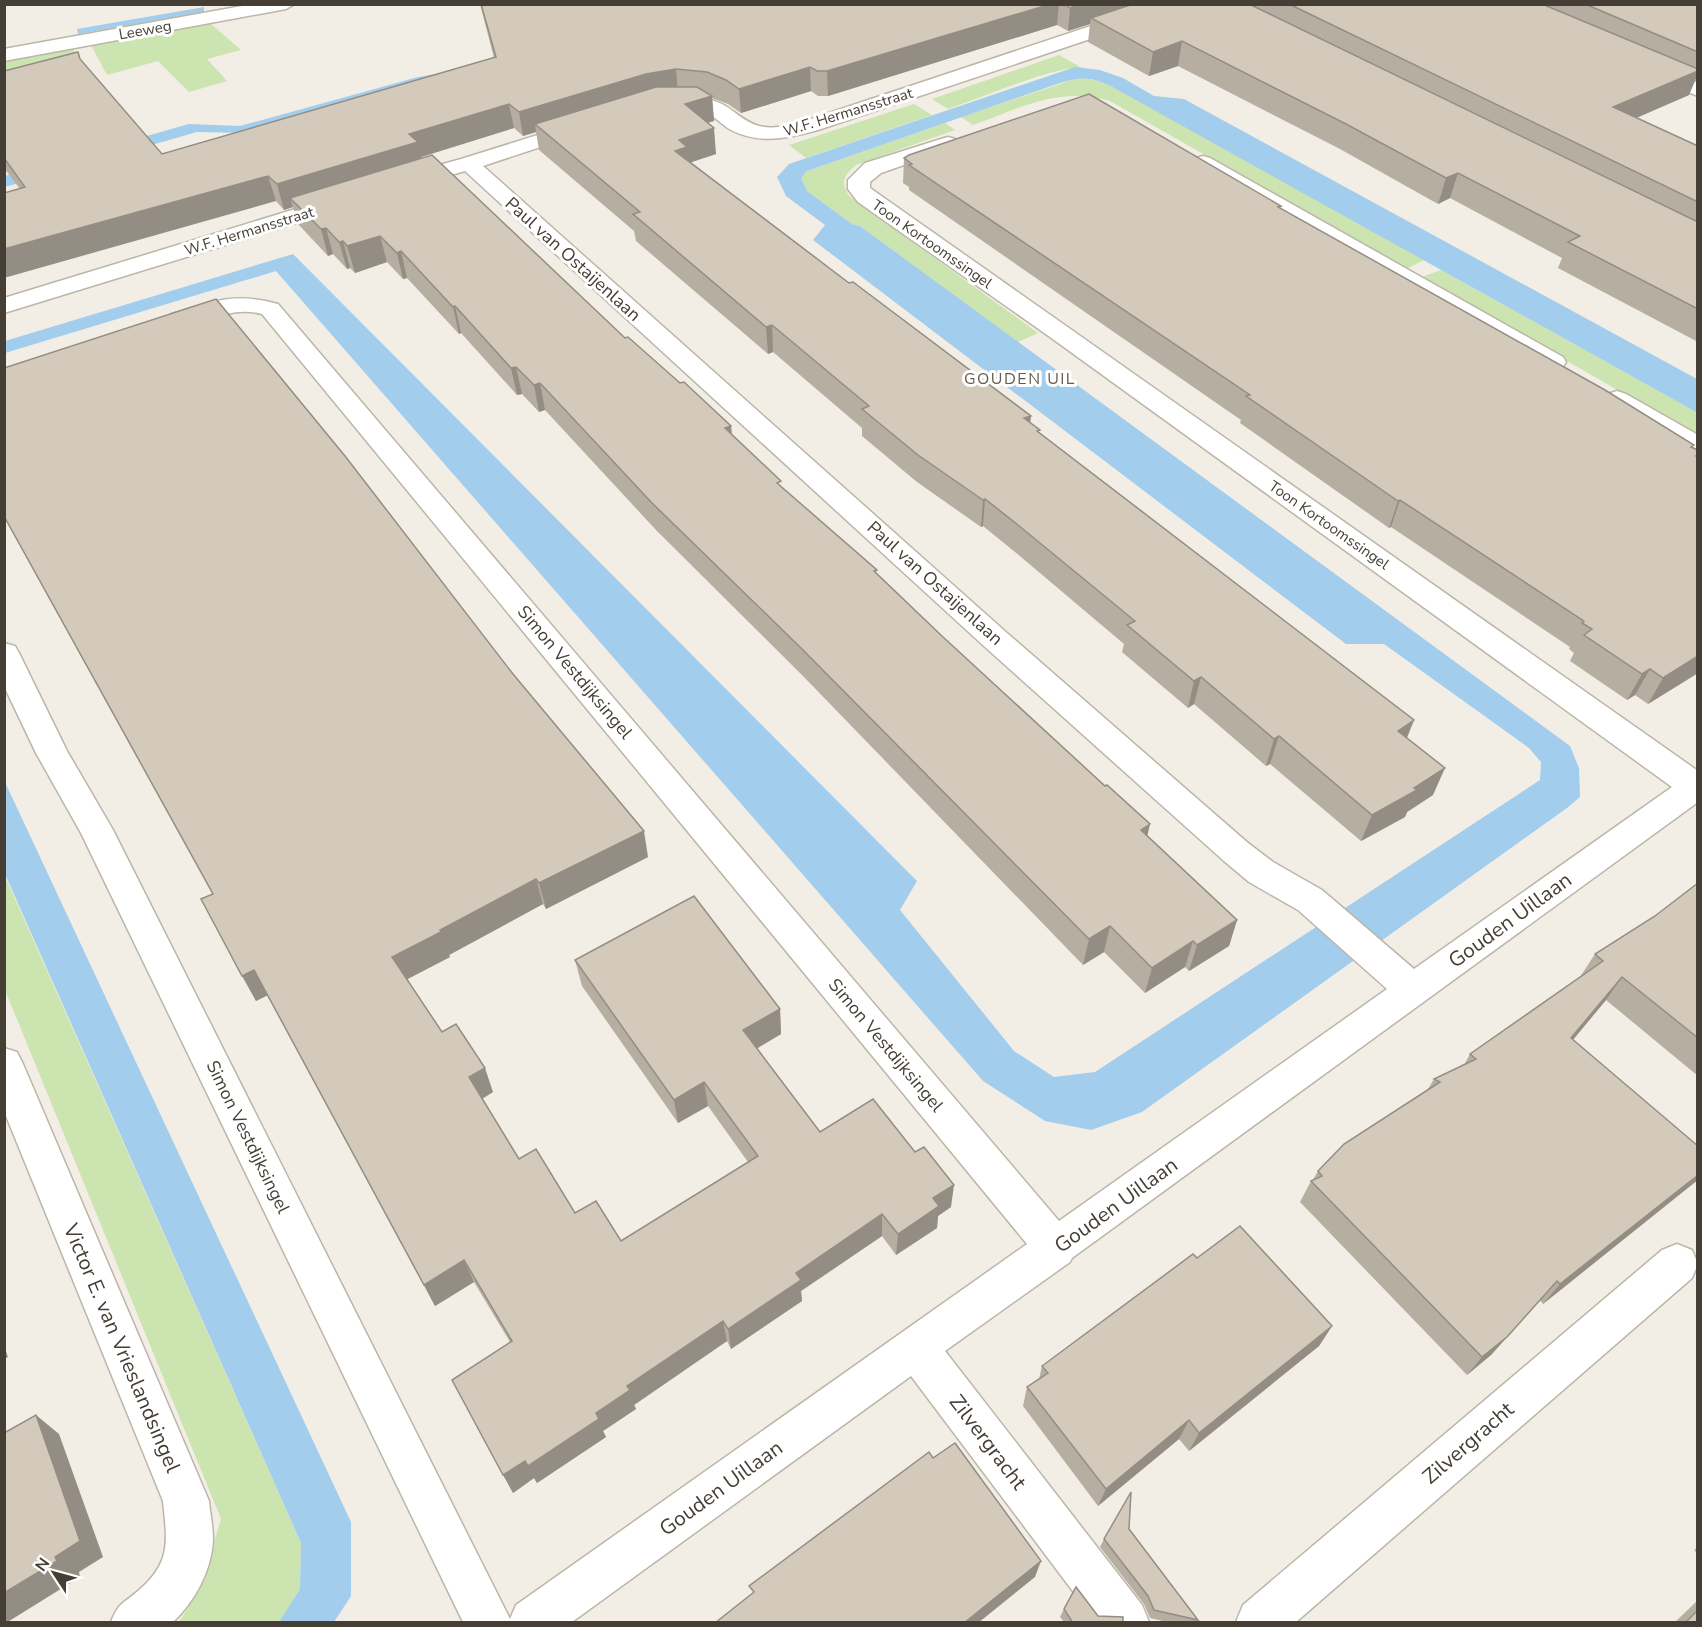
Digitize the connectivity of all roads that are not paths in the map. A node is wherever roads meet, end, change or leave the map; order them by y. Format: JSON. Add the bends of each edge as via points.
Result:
{"nodes":[{"id":1,"x":285,"y":4,"type":"edge"},
{"id":2,"x":1177,"y":4,"type":"edge"},
{"id":3,"x":4,"y":55,"type":"edge"},
{"id":4,"x":1635,"y":63,"type":"edge"},
{"id":5,"x":1698,"y":90,"type":"edge"},
{"id":6,"x":645,"y":108,"type":"edge"},
{"id":7,"x":601,"y":121,"type":"edge"},
{"id":8,"x":965,"y":137,"type":"edge"},
{"id":9,"x":1178,"y":147,"type":"edge"},
{"id":10,"x":468,"y":163,"type":"junction"},
{"id":11,"x":434,"y":174,"type":"edge"},
{"id":12,"x":354,"y":198,"type":"edge"},
{"id":13,"x":4,"y":306,"type":"edge"},
{"id":14,"x":149,"y":329,"type":"edge"},
{"id":15,"x":1698,"y":446,"type":"edge"},
{"id":16,"x":4,"y":653,"type":"edge"},
{"id":17,"x":1697,"y":786,"type":"edge"},
{"id":18,"x":1412,"y":989,"type":"junction"},
{"id":19,"x":4,"y":1064,"type":"edge"},
{"id":20,"x":1056,"y":1248,"type":"junction"},
{"id":21,"x":1677,"y":1264,"type":"dead end"},
{"id":22,"x":916,"y":1347,"type":"junction"},
{"id":23,"x":135,"y":1623,"type":"edge"},
{"id":24,"x":488,"y":1623,"type":"edge"},
{"id":25,"x":533,"y":1623,"type":"edge"},
{"id":26,"x":1125,"y":1623,"type":"edge"},
{"id":27,"x":1260,"y":1623,"type":"edge"}],
"edges":[{"from":1,"to":3,"type":"street","name":"Leeweg"},
{"from":2,"to":6,"type":"street","name":"W.F. Hermansstraat","via":[[811,126],[776,134],[747,129],[714,108],[693,103],[671,102]]},
{"from":4,"to":5,"type":"street"},
{"from":7,"to":10,"type":"street"},
{"from":8,"to":17,"type":"street","name":"Toon Kortoomssingel","via":[[873,168],[859,180],[859,189]]},
{"from":9,"to":15,"type":"street"},
{"from":10,"to":11,"type":"street"},
{"from":10,"to":18,"type":"street","name":"Paul van Ostaijenlaan","via":[[1236,852],[1261,872],[1310,900]]},
{"from":12,"to":13,"type":"street","name":"W.F. Hermansstraat"},
{"from":14,"to":20,"type":"street","name":"Simon Vestdijksingel","via":[[234,303],[270,309]]},
{"from":16,"to":24,"type":"street","name":"Simon Vestdijksingel","via":[[52,753],[96,830]]},
{"from":17,"to":18,"type":"street","name":"Gouden Uillaan"},
{"from":18,"to":20,"type":"street","name":"Gouden Uillaan"},
{"from":19,"to":23,"type":"street","name":"Victor E. van Vrieslandsingel","via":[[186,1501],[190,1541],[180,1580],[153,1611]]},
{"from":20,"to":22,"type":"street","name":"Gouden Uillaan"},
{"from":21,"to":27,"type":"street","name":"Zilvergracht"},
{"from":22,"to":25,"type":"street","name":"Gouden Uillaan"},
{"from":22,"to":26,"type":"street","name":"Zilvergracht"}]}
